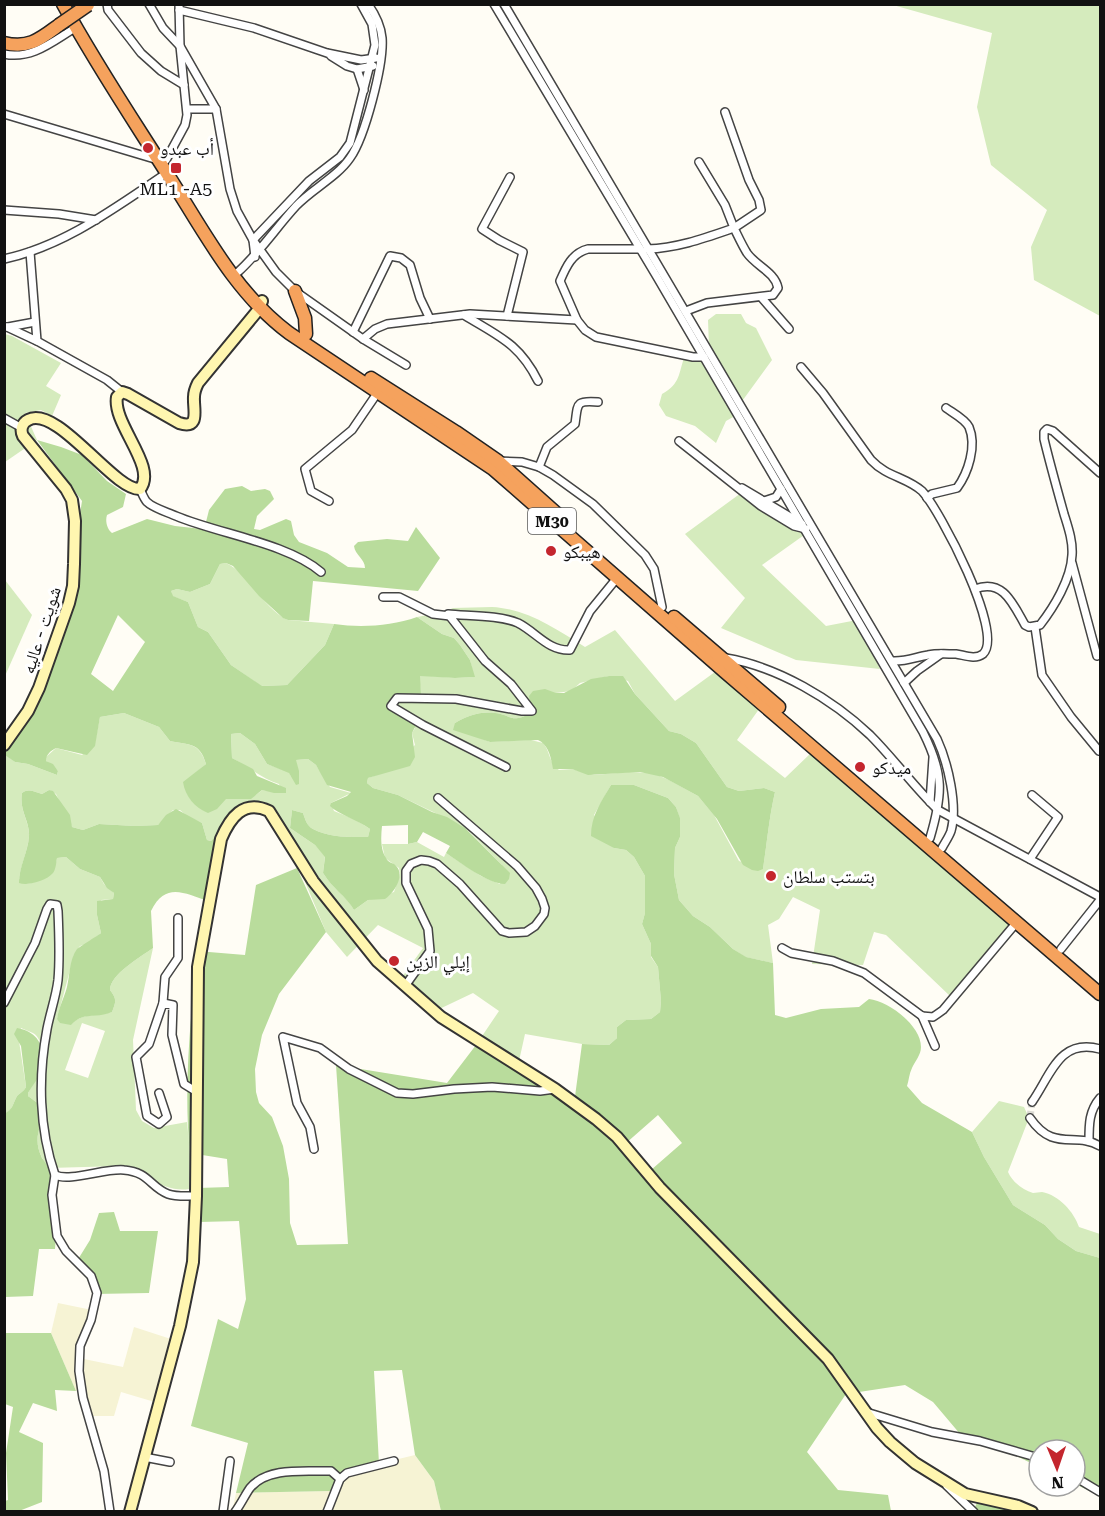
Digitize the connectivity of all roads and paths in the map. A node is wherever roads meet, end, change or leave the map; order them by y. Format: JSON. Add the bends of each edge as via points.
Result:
{"nodes":[{"id":1,"x":63,"y":4,"type":"edge"},
{"id":2,"x":68,"y":4,"type":"edge"},
{"id":3,"x":88,"y":4,"type":"edge"},
{"id":4,"x":107,"y":4,"type":"edge"},
{"id":5,"x":149,"y":4,"type":"edge"},
{"id":6,"x":361,"y":4,"type":"edge"},
{"id":7,"x":368,"y":4,"type":"edge"},
{"id":8,"x":494,"y":4,"type":"edge"},
{"id":9,"x":504,"y":4,"type":"edge"},
{"id":10,"x":179,"y":7,"type":"edge"},
{"id":11,"x":75,"y":28,"type":"junction"},
{"id":12,"x":519,"y":39,"type":"junction"},
{"id":13,"x":4,"y":43,"type":"edge"},
{"id":14,"x":180,"y":46,"type":"junction"},
{"id":15,"x":327,"y":53,"type":"junction"},
{"id":16,"x":4,"y":54,"type":"edge"},
{"id":17,"x":373,"y":57,"type":"junction"},
{"id":18,"x":381,"y":59,"type":"junction"},
{"id":19,"x":371,"y":66,"type":"junction"},
{"id":20,"x":380,"y":68,"type":"junction"},
{"id":21,"x":357,"y":69,"type":"junction"},
{"id":22,"x":183,"y":85,"type":"junction"},
{"id":23,"x":364,"y":91,"type":"junction"},
{"id":24,"x":188,"y":109,"type":"junction"},
{"id":25,"x":216,"y":109,"type":"junction"},
{"id":26,"x":725,"y":112,"type":"dead end"},
{"id":27,"x":4,"y":114,"type":"edge"},
{"id":28,"x":162,"y":160,"type":"junction"},
{"id":29,"x":699,"y":162,"type":"dead end"},
{"id":30,"x":167,"y":173,"type":"junction"},
{"id":31,"x":510,"y":177,"type":"dead end"},
{"id":32,"x":4,"y":210,"type":"edge"},
{"id":33,"x":96,"y":220,"type":"junction"},
{"id":34,"x":734,"y":228,"type":"junction"},
{"id":35,"x":253,"y":240,"type":"junction"},
{"id":36,"x":644,"y":249,"type":"junction"},
{"id":37,"x":261,"y":250,"type":"junction"},
{"id":38,"x":30,"y":252,"type":"junction"},
{"id":39,"x":255,"y":257,"type":"junction"},
{"id":40,"x":4,"y":259,"type":"edge"},
{"id":41,"x":238,"y":272,"type":"junction"},
{"id":42,"x":295,"y":291,"type":"junction"},
{"id":43,"x":761,"y":297,"type":"junction"},
{"id":44,"x":261,"y":305,"type":"junction"},
{"id":45,"x":686,"y":311,"type":"junction"},
{"id":46,"x":464,"y":315,"type":"junction"},
{"id":47,"x":507,"y":316,"type":"junction"},
{"id":48,"x":430,"y":319,"type":"junction"},
{"id":49,"x":577,"y":320,"type":"junction"},
{"id":50,"x":34,"y":322,"type":"junction"},
{"id":51,"x":6,"y":327,"type":"edge"},
{"id":52,"x":692,"y":329,"type":"junction"},
{"id":53,"x":789,"y":329,"type":"dead end"},
{"id":54,"x":352,"y":332,"type":"junction"},
{"id":55,"x":306,"y":334,"type":"junction"},
{"id":56,"x":363,"y":339,"type":"junction"},
{"id":57,"x":37,"y":341,"type":"junction"},
{"id":58,"x":704,"y":357,"type":"junction"},
{"id":59,"x":406,"y":365,"type":"dead end"},
{"id":60,"x":801,"y":367,"type":"dead end"},
{"id":61,"x":538,"y":381,"type":"dead end"},
{"id":62,"x":122,"y":392,"type":"junction"},
{"id":63,"x":378,"y":392,"type":"junction"},
{"id":64,"x":398,"y":401,"type":"junction"},
{"id":65,"x":598,"y":402,"type":"dead end"},
{"id":66,"x":946,"y":408,"type":"dead end"},
{"id":67,"x":4,"y":418,"type":"edge"},
{"id":68,"x":22,"y":428,"type":"junction"},
{"id":69,"x":679,"y":441,"type":"dead end"},
{"id":70,"x":498,"y":462,"type":"junction"},
{"id":71,"x":539,"y":467,"type":"junction"},
{"id":72,"x":1101,"y":473,"type":"edge"},
{"id":73,"x":738,"y":486,"type":"junction"},
{"id":74,"x":140,"y":489,"type":"junction"},
{"id":75,"x":781,"y":489,"type":"junction"},
{"id":76,"x":927,"y":498,"type":"junction"},
{"id":77,"x":329,"y":501,"type":"dead end"},
{"id":78,"x":765,"y":501,"type":"junction"},
{"id":79,"x":808,"y":527,"type":"junction"},
{"id":80,"x":584,"y":543,"type":"junction"},
{"id":81,"x":1071,"y":561,"type":"junction"},
{"id":82,"x":321,"y":572,"type":"dead end"},
{"id":83,"x":617,"y":578,"type":"junction"},
{"id":84,"x":975,"y":589,"type":"junction"},
{"id":85,"x":383,"y":597,"type":"dead end"},
{"id":86,"x":662,"y":607,"type":"junction"},
{"id":87,"x":450,"y":616,"type":"junction"},
{"id":88,"x":1035,"y":627,"type":"junction"},
{"id":89,"x":941,"y":654,"type":"junction"},
{"id":90,"x":1097,"y":656,"type":"dead end"},
{"id":91,"x":723,"y":658,"type":"junction"},
{"id":92,"x":892,"y":661,"type":"junction"},
{"id":93,"x":904,"y":683,"type":"junction"},
{"id":94,"x":4,"y":745,"type":"edge"},
{"id":95,"x":1099,"y":751,"type":"dead end"},
{"id":96,"x":933,"y":752,"type":"junction"},
{"id":97,"x":506,"y":766,"type":"dead end"},
{"id":98,"x":1032,"y":795,"type":"dead end"},
{"id":99,"x":438,"y":798,"type":"dead end"},
{"id":100,"x":930,"y":802,"type":"junction"},
{"id":101,"x":938,"y":810,"type":"junction"},
{"id":102,"x":952,"y":817,"type":"junction"},
{"id":103,"x":930,"y":838,"type":"junction"},
{"id":104,"x":942,"y":848,"type":"junction"},
{"id":105,"x":1030,"y":859,"type":"junction"},
{"id":106,"x":1101,"y":899,"type":"edge"},
{"id":107,"x":178,"y":918,"type":"dead end"},
{"id":108,"x":1017,"y":922,"type":"junction"},
{"id":109,"x":782,"y":948,"type":"dead end"},
{"id":110,"x":1061,"y":948,"type":"junction"},
{"id":111,"x":1101,"y":984,"type":"edge"},
{"id":112,"x":405,"y":986,"type":"junction"},
{"id":113,"x":1101,"y":994,"type":"edge"},
{"id":114,"x":4,"y":1003,"type":"edge"},
{"id":115,"x":164,"y":1004,"type":"junction"},
{"id":116,"x":922,"y":1017,"type":"junction"},
{"id":117,"x":935,"y":1046,"type":"dead end"},
{"id":118,"x":1101,"y":1049,"type":"edge"},
{"id":119,"x":555,"y":1089,"type":"junction"},
{"id":120,"x":197,"y":1092,"type":"junction"},
{"id":121,"x":159,"y":1093,"type":"dead end"},
{"id":122,"x":1101,"y":1098,"type":"edge"},
{"id":123,"x":1032,"y":1102,"type":"tunnel mouth"},
{"id":124,"x":1030,"y":1118,"type":"dead end"},
{"id":125,"x":1089,"y":1142,"type":"junction"},
{"id":126,"x":1101,"y":1146,"type":"edge"},
{"id":127,"x":314,"y":1149,"type":"dead end"},
{"id":128,"x":56,"y":1175,"type":"junction"},
{"id":129,"x":196,"y":1196,"type":"junction"},
{"id":130,"x":866,"y":1412,"type":"junction"},
{"id":131,"x":1027,"y":1455,"type":"edge"},
{"id":132,"x":144,"y":1457,"type":"junction"},
{"id":133,"x":230,"y":1461,"type":"dead end"},
{"id":134,"x":394,"y":1461,"type":"dead end"},
{"id":135,"x":170,"y":1462,"type":"dead end"},
{"id":136,"x":340,"y":1479,"type":"junction"},
{"id":137,"x":944,"y":1483,"type":"junction"},
{"id":138,"x":1087,"y":1484,"type":"edge"},
{"id":139,"x":1101,"y":1492,"type":"edge"},
{"id":140,"x":110,"y":1512,"type":"edge"},
{"id":141,"x":130,"y":1512,"type":"edge"},
{"id":142,"x":223,"y":1512,"type":"edge"},
{"id":143,"x":235,"y":1512,"type":"edge"},
{"id":144,"x":327,"y":1512,"type":"edge"},
{"id":145,"x":974,"y":1512,"type":"edge"},
{"id":146,"x":1032,"y":1512,"type":"edge"}],
"edges":[{"from":1,"to":11,"type":"highway","number":"M30"},
{"from":2,"to":28,"type":"highway","number":"M30"},
{"from":3,"to":13,"type":"highway","bridge":true,"via":[[32,43]]},
{"from":4,"to":22,"type":"street","via":[[141,53]]},
{"from":5,"to":14,"type":"street"},
{"from":6,"to":17,"type":"street","via":[[375,36]]},
{"from":7,"to":18,"type":"street","via":[[381,35]]},
{"from":8,"to":12,"type":"street"},
{"from":9,"to":12,"type":"street"},
{"from":10,"to":14,"type":"street"},
{"from":10,"to":15,"type":"street"},
{"from":11,"to":16,"type":"street","via":[[30,54]]},
{"from":11,"to":28,"type":"highway","number":"M30"},
{"from":12,"to":36,"type":"street"},
{"from":14,"to":22,"type":"street"},
{"from":14,"to":25,"type":"street"},
{"from":15,"to":17,"type":"street","via":[[362,60]]},
{"from":15,"to":21,"type":"street"},
{"from":17,"to":18,"type":"street"},
{"from":17,"to":19,"type":"street"},
{"from":18,"to":20,"type":"street"},
{"from":19,"to":20,"type":"street"},
{"from":19,"to":21,"type":"street"},
{"from":19,"to":23,"type":"street"},
{"from":20,"to":37,"type":"street","via":[[351,157],[296,206]]},
{"from":21,"to":23,"type":"street"},
{"from":22,"to":24,"type":"street"},
{"from":23,"to":35,"type":"street","via":[[353,136],[344,153],[309,181]]},
{"from":24,"to":25,"type":"street"},
{"from":24,"to":28,"type":"street","via":[[185,124]]},
{"from":25,"to":35,"type":"street","via":[[230,189]]},
{"from":26,"to":34,"type":"street","via":[[761,210]]},
{"from":27,"to":28,"type":"street"},
{"from":28,"to":30,"type":"highway","number":"M30"},
{"from":28,"to":41,"type":"highway","number":"M30"},
{"from":29,"to":34,"type":"street"},
{"from":30,"to":33,"type":"street"},
{"from":30,"to":44,"type":"highway","number":"M30","via":[[230,270]]},
{"from":31,"to":47,"type":"street","via":[[482,229],[523,252]]},
{"from":32,"to":33,"type":"street"},
{"from":33,"to":38,"type":"street"},
{"from":34,"to":36,"type":"street","via":[[691,243]]},
{"from":34,"to":43,"type":"street","via":[[747,253],[778,284],[773,295]]},
{"from":35,"to":37,"type":"street"},
{"from":35,"to":39,"type":"street"},
{"from":36,"to":45,"type":"street"},
{"from":36,"to":49,"type":"street","via":[[588,249],[573,257],[560,281]]},
{"from":36,"to":52,"type":"street"},
{"from":37,"to":39,"type":"street"},
{"from":37,"to":42,"type":"street"},
{"from":38,"to":40,"type":"street"},
{"from":38,"to":50,"type":"street"},
{"from":39,"to":41,"type":"street"},
{"from":41,"to":44,"type":"highway","number":"M30"},
{"from":42,"to":54,"type":"street"},
{"from":42,"to":55,"type":"highway"},
{"from":43,"to":45,"type":"street","via":[[707,303]]},
{"from":43,"to":53,"type":"street"},
{"from":44,"to":55,"type":"highway","number":"M30"},
{"from":44,"to":62,"type":"main road","via":[[198,383],[192,423],[183,425]]},
{"from":44,"to":63,"type":"highway","number":"M30","via":[[289,333]]},
{"from":45,"to":52,"type":"street"},
{"from":46,"to":47,"type":"street"},
{"from":46,"to":48,"type":"street"},
{"from":46,"to":61,"type":"street","via":[[517,350]]},
{"from":47,"to":49,"type":"street"},
{"from":48,"to":54,"type":"street","via":[[410,265],[390,256]]},
{"from":48,"to":56,"type":"street","via":[[387,324]]},
{"from":49,"to":58,"type":"street","via":[[602,340]]},
{"from":50,"to":51,"type":"street"},
{"from":50,"to":57,"type":"street"},
{"from":51,"to":57,"type":"street"},
{"from":52,"to":58,"type":"street"},
{"from":52,"to":79,"type":"street"},
{"from":54,"to":56,"type":"street"},
{"from":55,"to":64,"type":"highway","number":"M30"},
{"from":56,"to":59,"type":"street"},
{"from":57,"to":62,"type":"street"},
{"from":58,"to":75,"type":"street"},
{"from":60,"to":76,"type":"street","via":[[880,470],[914,485]]},
{"from":62,"to":74,"type":"main road","via":[[116,403],[145,472]]},
{"from":63,"to":64,"type":"highway","number":"M30"},
{"from":63,"to":77,"type":"street","via":[[352,430],[305,469],[311,490]]},
{"from":64,"to":70,"type":"highway","number":"M30","via":[[456,432]]},
{"from":64,"to":80,"type":"highway","number":"M30","via":[[493,469]]},
{"from":65,"to":71,"type":"street","via":[[578,404],[575,424],[547,447]]},
{"from":66,"to":76,"type":"street","via":[[968,427],[968,471],[957,488]]},
{"from":67,"to":68,"type":"street"},
{"from":68,"to":74,"type":"main road","via":[[31,419],[48,422],[74,439],[122,484]]},
{"from":68,"to":94,"type":"main road","name":"شويت - عاليه","via":[[23,436],[72,500],[73,586],[39,688]]},
{"from":69,"to":73,"type":"street"},
{"from":70,"to":71,"type":"street"},
{"from":70,"to":80,"type":"highway","number":"M30"},
{"from":71,"to":86,"type":"street","via":[[593,504],[645,555],[654,569]]},
{"from":72,"to":81,"type":"street","via":[[1053,431],[1044,432],[1072,544]]},
{"from":73,"to":78,"type":"street"},
{"from":73,"to":79,"type":"street","via":[[794,526]]},
{"from":74,"to":82,"type":"street","via":[[146,502],[169,513],[289,553]]},
{"from":75,"to":78,"type":"street","via":[[776,497]]},
{"from":75,"to":79,"type":"street"},
{"from":76,"to":84,"type":"street"},
{"from":78,"to":79,"type":"street"},
{"from":79,"to":92,"type":"street"},
{"from":79,"to":96,"type":"street"},
{"from":80,"to":83,"type":"highway","number":"M30"},
{"from":80,"to":86,"type":"highway","number":"M30"},
{"from":81,"to":88,"type":"street","via":[[1052,608]]},
{"from":81,"to":90,"type":"street"},
{"from":83,"to":87,"type":"street","via":[[590,611],[570,650],[559,651],[517,623]]},
{"from":83,"to":108,"type":"highway","number":"M30"},
{"from":84,"to":88,"type":"street","via":[[993,585],[1003,591],[1025,625]]},
{"from":84,"to":89,"type":"street","via":[[988,630],[984,652],[973,657]]},
{"from":85,"to":87,"type":"street","via":[[399,597],[433,614]]},
{"from":86,"to":91,"type":"highway","number":"M30"},
{"from":87,"to":97,"type":"street","via":[[485,662],[511,684],[532,711],[432,698],[397,698],[391,706]]},
{"from":88,"to":95,"type":"street","via":[[1042,675]]},
{"from":89,"to":92,"type":"street"},
{"from":89,"to":93,"type":"street"},
{"from":91,"to":100,"type":"street","via":[[762,668],[831,704],[870,736]]},
{"from":91,"to":103,"type":"highway","number":"M30"},
{"from":92,"to":93,"type":"street"},
{"from":93,"to":102,"type":"street","via":[[943,751],[952,790]]},
{"from":96,"to":100,"type":"street"},
{"from":96,"to":101,"type":"street","via":[[939,773]]},
{"from":98,"to":105,"type":"street","via":[[1058,817]]},
{"from":99,"to":112,"type":"street","via":[[517,866],[536,888],[544,914],[526,932],[502,931],[437,864],[421,860],[411,864],[406,871],[406,883],[428,929],[430,951]]},
{"from":100,"to":101,"type":"street"},
{"from":101,"to":102,"type":"street"},
{"from":101,"to":103,"type":"street"},
{"from":102,"to":104,"type":"street","via":[[950,833]]},
{"from":102,"to":105,"type":"street"},
{"from":103,"to":104,"type":"highway","number":"M30"},
{"from":104,"to":110,"type":"highway","number":"M30"},
{"from":105,"to":106,"type":"street"},
{"from":106,"to":110,"type":"street"},
{"from":107,"to":115,"type":"street","via":[[178,958],[165,978]]},
{"from":108,"to":113,"type":"highway","number":"M30"},
{"from":108,"to":116,"type":"street","via":[[943,1011],[933,1017]]},
{"from":109,"to":116,"type":"street","via":[[864,973]]},
{"from":110,"to":111,"type":"highway","number":"M30"},
{"from":112,"to":119,"type":"main road","via":[[441,1017]]},
{"from":112,"to":120,"type":"main road","via":[[366,949],[317,887],[269,811],[254,807],[236,813],[221,839],[198,967]]},
{"from":114,"to":128,"type":"street","via":[[50,904],[57,905],[58,977],[45,1045],[41,1107]]},
{"from":115,"to":120,"type":"street","via":[[173,1005],[172,1035],[184,1084]]},
{"from":115,"to":121,"type":"street","via":[[149,1044],[136,1057],[147,1116],[159,1125],[167,1116]]},
{"from":116,"to":117,"type":"street"},
{"from":118,"to":123,"type":"street","via":[[1069,1050],[1048,1074]]},
{"from":119,"to":127,"type":"street","via":[[492,1087],[397,1093],[349,1070],[320,1048],[283,1037],[297,1103],[310,1127]]},
{"from":119,"to":130,"type":"main road","via":[[617,1137],[660,1188],[828,1359]]},
{"from":120,"to":129,"type":"main road"},
{"from":122,"to":125,"type":"street","via":[[1091,1113]]},
{"from":124,"to":125,"type":"street","via":[[1037,1129],[1052,1137]]},
{"from":125,"to":126,"type":"street"},
{"from":128,"to":129,"type":"street","via":[[124,1170],[141,1173],[167,1194]]},
{"from":128,"to":140,"type":"street","via":[[51,1195],[57,1236],[91,1276],[97,1293],[80,1346],[78,1371],[104,1471]]},
{"from":129,"to":132,"type":"main road","via":[[188,1293]]},
{"from":130,"to":131,"type":"street"},
{"from":130,"to":137,"type":"main road","via":[[890,1442]]},
{"from":132,"to":135,"type":"street"},
{"from":132,"to":141,"type":"main road"},
{"from":133,"to":142,"type":"street"},
{"from":134,"to":136,"type":"street","via":[[352,1471]]},
{"from":136,"to":143,"type":"street","via":[[331,1471],[285,1472],[259,1479]]},
{"from":136,"to":144,"type":"street"},
{"from":137,"to":145,"type":"street"},
{"from":137,"to":146,"type":"main road","via":[[965,1494]]},
{"from":138,"to":139,"type":"street"}]}
